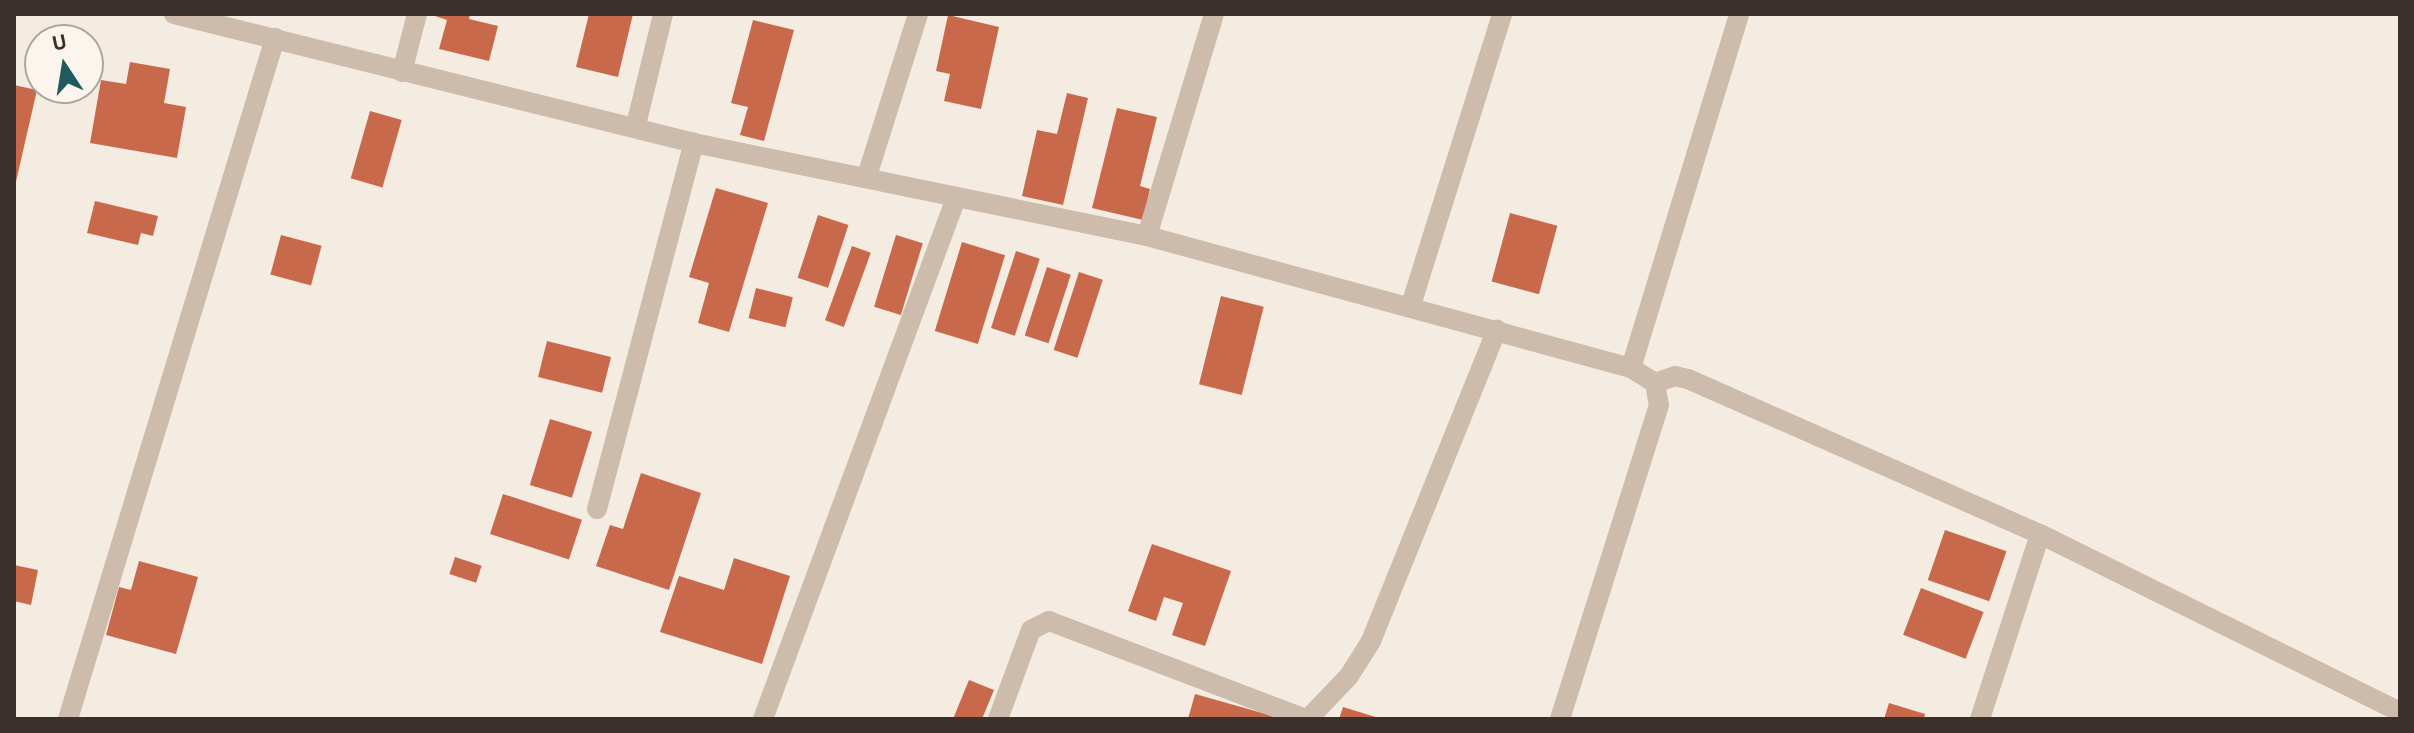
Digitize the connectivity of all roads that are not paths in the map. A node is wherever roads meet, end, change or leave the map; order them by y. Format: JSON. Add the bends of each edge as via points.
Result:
{"nodes":[{"id":1,"x":174,"y":14,"type":"edge"},
{"id":2,"x":417,"y":14,"type":"edge"},
{"id":3,"x":663,"y":14,"type":"edge"},
{"id":4,"x":918,"y":14,"type":"edge"},
{"id":5,"x":1214,"y":14,"type":"edge"},
{"id":6,"x":1502,"y":14,"type":"edge"},
{"id":7,"x":1739,"y":14,"type":"edge"},
{"id":8,"x":275,"y":38,"type":"junction"},
{"id":9,"x":402,"y":72,"type":"junction"},
{"id":10,"x":636,"y":125,"type":"junction"},
{"id":11,"x":694,"y":143,"type":"junction"},
{"id":12,"x":867,"y":176,"type":"junction"},
{"id":13,"x":956,"y":198,"type":"junction"},
{"id":14,"x":1147,"y":236,"type":"junction"},
{"id":15,"x":1411,"y":305,"type":"junction"},
{"id":16,"x":1497,"y":329,"type":"junction"},
{"id":17,"x":1631,"y":368,"type":"junction"},
{"id":18,"x":1655,"y":383,"type":"junction"},
{"id":19,"x":597,"y":509,"type":"dead end"},
{"id":20,"x":2040,"y":534,"type":"junction"},
{"id":21,"x":2400,"y":712,"type":"edge"},
{"id":22,"x":68,"y":719,"type":"edge"},
{"id":23,"x":763,"y":719,"type":"edge"},
{"id":24,"x":998,"y":719,"type":"edge"},
{"id":25,"x":1307,"y":719,"type":"edge"},
{"id":26,"x":1560,"y":719,"type":"edge"},
{"id":27,"x":1980,"y":719,"type":"edge"}],
"edges":[{"from":1,"to":8,"type":"street"},
{"from":2,"to":9,"type":"street"},
{"from":3,"to":10,"type":"street"},
{"from":4,"to":12,"type":"street"},
{"from":5,"to":14,"type":"street"},
{"from":6,"to":15,"type":"street"},
{"from":7,"to":17,"type":"street"},
{"from":8,"to":9,"type":"street"},
{"from":8,"to":22,"type":"street"},
{"from":9,"to":10,"type":"street"},
{"from":10,"to":11,"type":"street"},
{"from":11,"to":12,"type":"street"},
{"from":11,"to":19,"type":"street"},
{"from":12,"to":13,"type":"street"},
{"from":13,"to":14,"type":"street"},
{"from":13,"to":23,"type":"street"},
{"from":14,"to":15,"type":"street"},
{"from":15,"to":16,"type":"street"},
{"from":16,"to":17,"type":"street"},
{"from":16,"to":25,"type":"street","via":[[1371,641],[1349,676]]},
{"from":17,"to":18,"type":"street"},
{"from":18,"to":20,"type":"street","via":[[1675,376],[1688,379]]},
{"from":18,"to":26,"type":"street","via":[[1659,405]]},
{"from":20,"to":21,"type":"street"},
{"from":20,"to":27,"type":"street"},
{"from":24,"to":25,"type":"street","via":[[1031,630],[1049,621]]}]}
